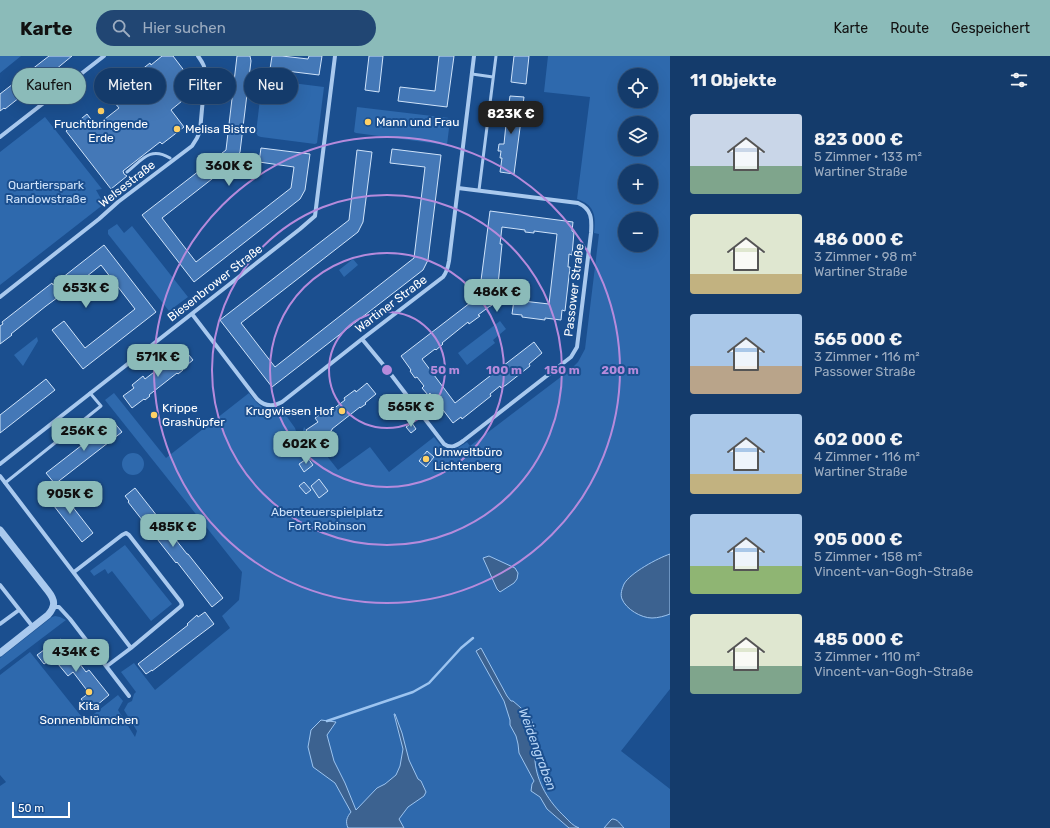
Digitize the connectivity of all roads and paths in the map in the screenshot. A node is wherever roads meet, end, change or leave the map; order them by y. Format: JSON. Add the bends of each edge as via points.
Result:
{"nodes":[{"id":1,"x":104,"y":56,"type":"edge"},
{"id":2,"x":198,"y":56,"type":"edge"},
{"id":3,"x":335,"y":56,"type":"edge"},
{"id":4,"x":474,"y":56,"type":"edge"},
{"id":5,"x":496,"y":56,"type":"edge"},
{"id":6,"x":205,"y":68,"type":"edge"},
{"id":7,"x":472,"y":74,"type":"junction"},
{"id":8,"x":494,"y":77,"type":"junction"},
{"id":9,"x":203,"y":104,"type":"edge"},
{"id":10,"x":0,"y":137,"type":"edge"},
{"id":11,"x":170,"y":158,"type":"dead end"},
{"id":12,"x":127,"y":172,"type":"dead end"},
{"id":13,"x":458,"y":188,"type":"junction"},
{"id":14,"x":479,"y":190,"type":"junction"},
{"id":15,"x":0,"y":297,"type":"edge"},
{"id":16,"x":192,"y":314,"type":"junction"},
{"id":17,"x":362,"y":338,"type":"junction"},
{"id":18,"x":90,"y":393,"type":"junction"},
{"id":19,"x":0,"y":464,"type":"edge"},
{"id":20,"x":0,"y":476,"type":"edge"},
{"id":21,"x":5,"y":483,"type":"junction"},
{"id":22,"x":0,"y":530,"type":"edge"},
{"id":23,"x":74,"y":572,"type":"junction"},
{"id":24,"x":0,"y":585,"type":"edge"},
{"id":25,"x":53,"y":607,"type":"junction"},
{"id":26,"x":19,"y":610,"type":"junction"},
{"id":27,"x":0,"y":624,"type":"edge"},
{"id":28,"x":33,"y":627,"type":"junction"},
{"id":29,"x":130,"y":648,"type":"junction"},
{"id":30,"x":0,"y":653,"type":"edge"},
{"id":31,"x":107,"y":666,"type":"junction"},
{"id":32,"x":129,"y":696,"type":"dead end"}],
"edges":[{"from":1,"to":10,"type":"street"},
{"from":2,"to":6,"type":"street","name":"Welsestraße"},
{"from":3,"to":16,"type":"street","name":"Biesenbrower Straße","via":[[315,216]]},
{"from":4,"to":7,"type":"street","name":"Wartiner Straße"},
{"from":5,"to":8,"type":"lane"},
{"from":7,"to":8,"type":"lane"},
{"from":7,"to":13,"type":"street","name":"Wartiner Straße"},
{"from":8,"to":14,"type":"lane"},
{"from":9,"to":15,"type":"street","name":"Welsestraße","via":[[200,131],[192,146]]},
{"from":11,"to":12,"type":"lane","via":[[156,152],[150,153]]},
{"from":13,"to":14,"type":"street","name":"Passower Straße"},
{"from":13,"to":17,"type":"street","name":"Wartiner Straße","via":[[446,274]]},
{"from":14,"to":17,"type":"street","name":"Passower Straße","via":[[578,203],[589,211],[592,224],[577,347],[571,357],[463,441],[450,447],[444,444]]},
{"from":16,"to":17,"type":"street","name":"Wartiner Straße","via":[[258,399],[270,406],[282,402]]},
{"from":16,"to":18,"type":"street","name":"Biesenbrower Straße"},
{"from":18,"to":19,"type":"street","name":"Biesenbrower Straße"},
{"from":18,"to":21,"type":"lane","via":[[101,406]]},
{"from":20,"to":21,"type":"street"},
{"from":21,"to":23,"type":"street"},
{"from":22,"to":25,"type":"street","via":[[51,595]]},
{"from":23,"to":29,"type":"street"},
{"from":23,"to":29,"type":"street","via":[[126,533],[181,602],[180,607]]},
{"from":24,"to":26,"type":"street"},
{"from":25,"to":28,"type":"street","via":[[48,615]]},
{"from":25,"to":31,"type":"street","via":[[59,607],[70,619]]},
{"from":26,"to":27,"type":"street"},
{"from":26,"to":28,"type":"street"},
{"from":28,"to":30,"type":"street"},
{"from":29,"to":31,"type":"street"},
{"from":31,"to":32,"type":"street"}]}
